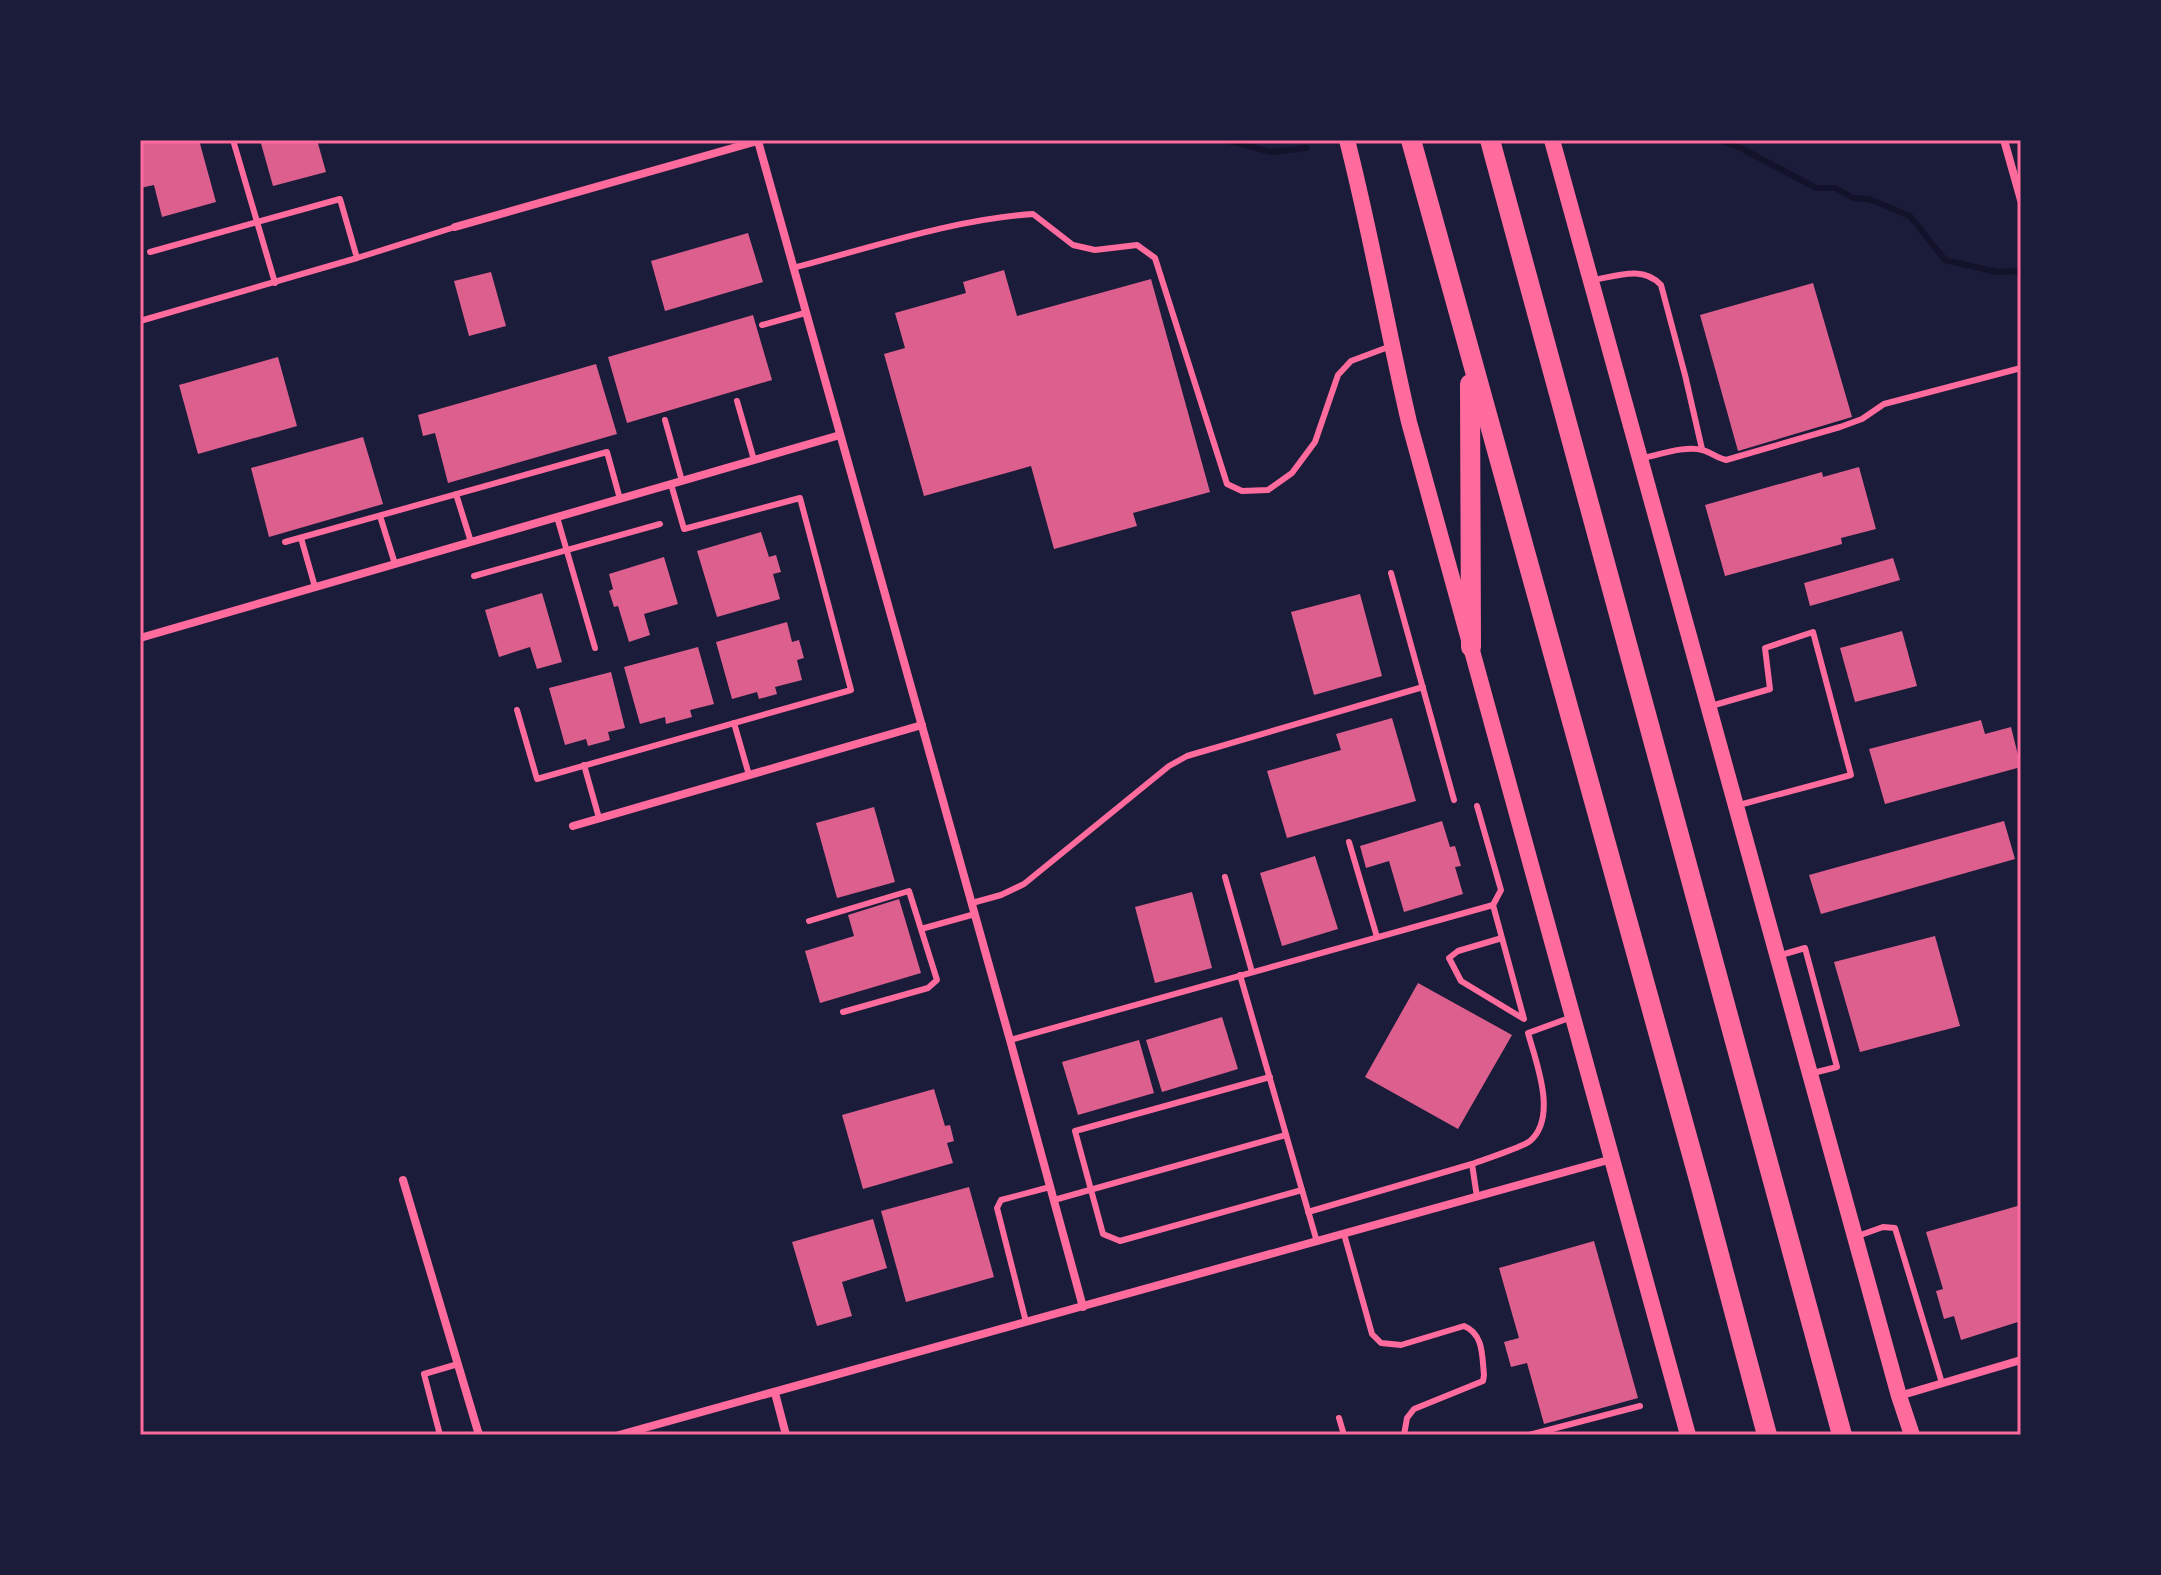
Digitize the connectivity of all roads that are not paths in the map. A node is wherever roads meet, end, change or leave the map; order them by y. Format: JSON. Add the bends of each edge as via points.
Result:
{"nodes":[{"id":1,"x":233,"y":140,"type":"edge"},
{"id":2,"x":1347,"y":140,"type":"edge"},
{"id":3,"x":1411,"y":140,"type":"edge"},
{"id":4,"x":1490,"y":140,"type":"edge"},
{"id":5,"x":1552,"y":140,"type":"edge"},
{"id":6,"x":2004,"y":140,"type":"edge"},
{"id":7,"x":760,"y":141,"type":"edge"},
{"id":8,"x":2021,"y":200,"type":"edge"},
{"id":9,"x":256,"y":223,"type":"junction"},
{"id":10,"x":455,"y":227,"type":"joint"},
{"id":11,"x":150,"y":252,"type":"dead end"},
{"id":12,"x":357,"y":258,"type":"junction"},
{"id":13,"x":793,"y":268,"type":"junction"},
{"id":14,"x":1591,"y":281,"type":"junction"},
{"id":15,"x":275,"y":283,"type":"junction"},
{"id":16,"x":805,"y":313,"type":"junction"},
{"id":17,"x":140,"y":321,"type":"edge"},
{"id":18,"x":762,"y":325,"type":"dead end"},
{"id":19,"x":1391,"y":346,"type":"junction"},
{"id":20,"x":1469,"y":356,"type":"junction"},
{"id":21,"x":2021,"y":368,"type":"edge"},
{"id":22,"x":737,"y":401,"type":"dead end"},
{"id":23,"x":665,"y":420,"type":"dead end"},
{"id":24,"x":840,"y":435,"type":"junction"},
{"id":25,"x":1702,"y":449,"type":"junction"},
{"id":26,"x":1640,"y":459,"type":"junction"},
{"id":27,"x":754,"y":460,"type":"junction"},
{"id":28,"x":682,"y":481,"type":"junction"},
{"id":29,"x":671,"y":484,"type":"junction"},
{"id":30,"x":456,"y":494,"type":"junction"},
{"id":31,"x":620,"y":499,"type":"junction"},
{"id":32,"x":380,"y":516,"type":"junction"},
{"id":33,"x":557,"y":517,"type":"junction"},
{"id":34,"x":660,"y":524,"type":"dead end"},
{"id":35,"x":301,"y":538,"type":"junction"},
{"id":36,"x":285,"y":542,"type":"dead end"},
{"id":37,"x":471,"y":542,"type":"junction"},
{"id":38,"x":566,"y":550,"type":"junction"},
{"id":39,"x":395,"y":564,"type":"junction"},
{"id":40,"x":1391,"y":573,"type":"dead end"},
{"id":41,"x":474,"y":576,"type":"dead end"},
{"id":42,"x":315,"y":587,"type":"junction"},
{"id":43,"x":140,"y":638,"type":"edge"},
{"id":44,"x":1471,"y":647,"type":"junction"},
{"id":45,"x":595,"y":648,"type":"dead end"},
{"id":46,"x":1423,"y":687,"type":"junction"},
{"id":47,"x":1708,"y":707,"type":"junction"},
{"id":48,"x":517,"y":710,"type":"dead end"},
{"id":49,"x":734,"y":723,"type":"junction"},
{"id":50,"x":922,"y":725,"type":"junction"},
{"id":51,"x":584,"y":765,"type":"junction"},
{"id":52,"x":749,"y":775,"type":"junction"},
{"id":53,"x":1454,"y":800,"type":"dead end"},
{"id":54,"x":1477,"y":806,"type":"dead end"},
{"id":55,"x":1736,"y":806,"type":"junction"},
{"id":56,"x":599,"y":818,"type":"junction"},
{"id":57,"x":573,"y":826,"type":"dead end"},
{"id":58,"x":1349,"y":842,"type":"dead end"},
{"id":59,"x":1225,"y":877,"type":"dead end"},
{"id":60,"x":972,"y":903,"type":"junction"},
{"id":61,"x":1493,"y":905,"type":"junction"},
{"id":62,"x":975,"y":914,"type":"junction"},
{"id":63,"x":809,"y":921,"type":"dead end"},
{"id":64,"x":921,"y":929,"type":"junction"},
{"id":65,"x":1377,"y":937,"type":"junction"},
{"id":66,"x":1502,"y":938,"type":"junction"},
{"id":67,"x":1777,"y":956,"type":"junction"},
{"id":68,"x":1252,"y":972,"type":"junction"},
{"id":69,"x":1240,"y":975,"type":"junction"},
{"id":70,"x":843,"y":1012,"type":"dead end"},
{"id":71,"x":1573,"y":1016,"type":"junction"},
{"id":72,"x":1524,"y":1019,"type":"junction"},
{"id":73,"x":1528,"y":1033,"type":"junction"},
{"id":74,"x":1010,"y":1040,"type":"junction"},
{"id":75,"x":1810,"y":1074,"type":"junction"},
{"id":76,"x":1270,"y":1077,"type":"junction"},
{"id":77,"x":1286,"y":1135,"type":"junction"},
{"id":78,"x":1613,"y":1159,"type":"junction"},
{"id":79,"x":1472,"y":1164,"type":"junction"},
{"id":80,"x":403,"y":1180,"type":"dead end"},
{"id":81,"x":1050,"y":1187,"type":"junction"},
{"id":82,"x":1091,"y":1189,"type":"junction"},
{"id":83,"x":1302,"y":1190,"type":"junction"},
{"id":84,"x":1477,"y":1197,"type":"junction"},
{"id":85,"x":1054,"y":1200,"type":"junction"},
{"id":86,"x":1308,"y":1212,"type":"junction"},
{"id":87,"x":1344,"y":1234,"type":"junction"},
{"id":88,"x":1855,"y":1237,"type":"junction"},
{"id":89,"x":1317,"y":1242,"type":"junction"},
{"id":90,"x":1083,"y":1307,"type":"junction"},
{"id":91,"x":1026,"y":1322,"type":"junction"},
{"id":92,"x":2021,"y":1360,"type":"edge"},
{"id":93,"x":458,"y":1364,"type":"junction"},
{"id":94,"x":1942,"y":1383,"type":"junction"},
{"id":95,"x":775,"y":1393,"type":"junction"},
{"id":96,"x":1899,"y":1396,"type":"junction"},
{"id":97,"x":1640,"y":1406,"type":"dead end"},
{"id":98,"x":1339,"y":1418,"type":"dead end"},
{"id":99,"x":440,"y":1435,"type":"edge"},
{"id":100,"x":479,"y":1435,"type":"edge"},
{"id":101,"x":619,"y":1435,"type":"edge"},
{"id":102,"x":786,"y":1435,"type":"edge"},
{"id":103,"x":1344,"y":1435,"type":"edge"},
{"id":104,"x":1404,"y":1435,"type":"edge"},
{"id":105,"x":1529,"y":1435,"type":"edge"},
{"id":106,"x":1688,"y":1435,"type":"edge"},
{"id":107,"x":1767,"y":1435,"type":"edge"},
{"id":108,"x":1842,"y":1435,"type":"edge"},
{"id":109,"x":1912,"y":1435,"type":"edge"}],
"edges":[{"from":1,"to":9,"type":"lane"},
{"from":2,"to":19,"type":"main road"},
{"from":3,"to":20,"type":"highway"},
{"from":4,"to":108,"type":"highway"},
{"from":5,"to":14,"type":"main road"},
{"from":6,"to":8,"type":"street"},
{"from":7,"to":10,"type":"street"},
{"from":7,"to":13,"type":"street"},
{"from":9,"to":11,"type":"lane"},
{"from":9,"to":12,"type":"lane","via":[[340,199]]},
{"from":9,"to":15,"type":"lane"},
{"from":10,"to":12,"type":"lane"},
{"from":12,"to":15,"type":"lane"},
{"from":13,"to":16,"type":"street"},
{"from":13,"to":19,"type":"lane","via":[[966,223],[1033,214],[1073,245],[1095,250],[1137,245],[1155,258],[1227,484],[1242,491],[1268,490],[1292,473],[1315,442],[1338,375],[1351,361]]},
{"from":14,"to":25,"type":"lane","via":[[1647,273],[1661,285]]},
{"from":14,"to":26,"type":"main road"},
{"from":15,"to":17,"type":"lane"},
{"from":16,"to":18,"type":"lane"},
{"from":16,"to":24,"type":"street"},
{"from":19,"to":44,"type":"main road"},
{"from":20,"to":44,"type":"highway"},
{"from":20,"to":107,"type":"highway"},
{"from":21,"to":25,"type":"lane","via":[[1884,404],[1840,427],[1726,460]]},
{"from":22,"to":27,"type":"lane"},
{"from":23,"to":28,"type":"lane"},
{"from":24,"to":27,"type":"street"},
{"from":24,"to":50,"type":"street"},
{"from":25,"to":26,"type":"lane"},
{"from":26,"to":47,"type":"main road"},
{"from":27,"to":28,"type":"street"},
{"from":28,"to":29,"type":"street"},
{"from":29,"to":31,"type":"street"},
{"from":29,"to":49,"type":"lane","via":[[684,529],[800,498],[851,690]]},
{"from":30,"to":31,"type":"lane","via":[[607,452]]},
{"from":30,"to":32,"type":"lane"},
{"from":30,"to":37,"type":"lane"},
{"from":31,"to":33,"type":"street"},
{"from":32,"to":35,"type":"lane"},
{"from":32,"to":39,"type":"lane"},
{"from":33,"to":37,"type":"street"},
{"from":33,"to":38,"type":"lane"},
{"from":34,"to":38,"type":"lane"},
{"from":35,"to":36,"type":"lane"},
{"from":35,"to":42,"type":"lane"},
{"from":37,"to":39,"type":"street"},
{"from":38,"to":41,"type":"lane"},
{"from":38,"to":45,"type":"lane"},
{"from":39,"to":42,"type":"street"},
{"from":40,"to":46,"type":"lane"},
{"from":42,"to":43,"type":"street"},
{"from":44,"to":71,"type":"main road"},
{"from":46,"to":53,"type":"lane"},
{"from":46,"to":60,"type":"lane","via":[[1187,756],[1024,884]]},
{"from":47,"to":55,"type":"main road"},
{"from":47,"to":55,"type":"lane","via":[[1770,689],[1765,648],[1813,632],[1851,775]]},
{"from":48,"to":51,"type":"lane","via":[[537,779]]},
{"from":49,"to":51,"type":"lane"},
{"from":49,"to":52,"type":"lane"},
{"from":50,"to":52,"type":"street"},
{"from":50,"to":60,"type":"street"},
{"from":51,"to":56,"type":"lane"},
{"from":52,"to":56,"type":"street"},
{"from":54,"to":61,"type":"lane","via":[[1501,890]]},
{"from":55,"to":67,"type":"main road"},
{"from":56,"to":57,"type":"street"},
{"from":58,"to":65,"type":"lane"},
{"from":59,"to":68,"type":"lane"},
{"from":60,"to":62,"type":"street"},
{"from":61,"to":65,"type":"lane"},
{"from":61,"to":66,"type":"lane"},
{"from":62,"to":64,"type":"lane"},
{"from":62,"to":74,"type":"street"},
{"from":63,"to":64,"type":"lane","via":[[909,891]]},
{"from":64,"to":70,"type":"lane","via":[[937,980],[928,988]]},
{"from":65,"to":68,"type":"lane"},
{"from":66,"to":72,"type":"lane"},
{"from":66,"to":72,"type":"lane","via":[[1449,958],[1461,981]]},
{"from":67,"to":75,"type":"main road"},
{"from":67,"to":75,"type":"lane","via":[[1805,948],[1837,1067]]},
{"from":68,"to":69,"type":"lane"},
{"from":69,"to":74,"type":"lane"},
{"from":69,"to":76,"type":"lane"},
{"from":71,"to":73,"type":"lane"},
{"from":71,"to":78,"type":"main road"},
{"from":72,"to":73,"type":"lane"},
{"from":73,"to":79,"type":"lane","via":[[1544,1091],[1541,1125],[1530,1141]]},
{"from":74,"to":81,"type":"street"},
{"from":75,"to":88,"type":"main road"},
{"from":76,"to":77,"type":"lane"},
{"from":76,"to":82,"type":"lane","via":[[1075,1131]]},
{"from":77,"to":82,"type":"lane"},
{"from":77,"to":83,"type":"lane"},
{"from":78,"to":84,"type":"street"},
{"from":78,"to":106,"type":"main road"},
{"from":79,"to":84,"type":"lane"},
{"from":79,"to":86,"type":"lane"},
{"from":80,"to":93,"type":"street"},
{"from":81,"to":85,"type":"street"},
{"from":81,"to":91,"type":"lane","via":[[1001,1200],[997,1208]]},
{"from":82,"to":83,"type":"lane","via":[[1103,1234],[1120,1241]]},
{"from":82,"to":85,"type":"lane"},
{"from":83,"to":86,"type":"lane"},
{"from":84,"to":87,"type":"street"},
{"from":85,"to":90,"type":"street"},
{"from":86,"to":89,"type":"lane"},
{"from":87,"to":89,"type":"street"},
{"from":87,"to":104,"type":"lane","via":[[1372,1334],[1381,1343],[1401,1345],[1464,1326],[1480,1340],[1483,1381],[1414,1409]]},
{"from":88,"to":94,"type":"lane","via":[[1895,1228]]},
{"from":88,"to":96,"type":"main road"},
{"from":89,"to":90,"type":"street"},
{"from":90,"to":91,"type":"street"},
{"from":91,"to":95,"type":"street"},
{"from":92,"to":94,"type":"street"},
{"from":93,"to":99,"type":"lane","via":[[424,1374]]},
{"from":93,"to":100,"type":"street"},
{"from":94,"to":96,"type":"street"},
{"from":95,"to":101,"type":"street"},
{"from":95,"to":102,"type":"street"},
{"from":96,"to":109,"type":"main road"},
{"from":97,"to":105,"type":"lane"},
{"from":98,"to":103,"type":"lane"}]}
